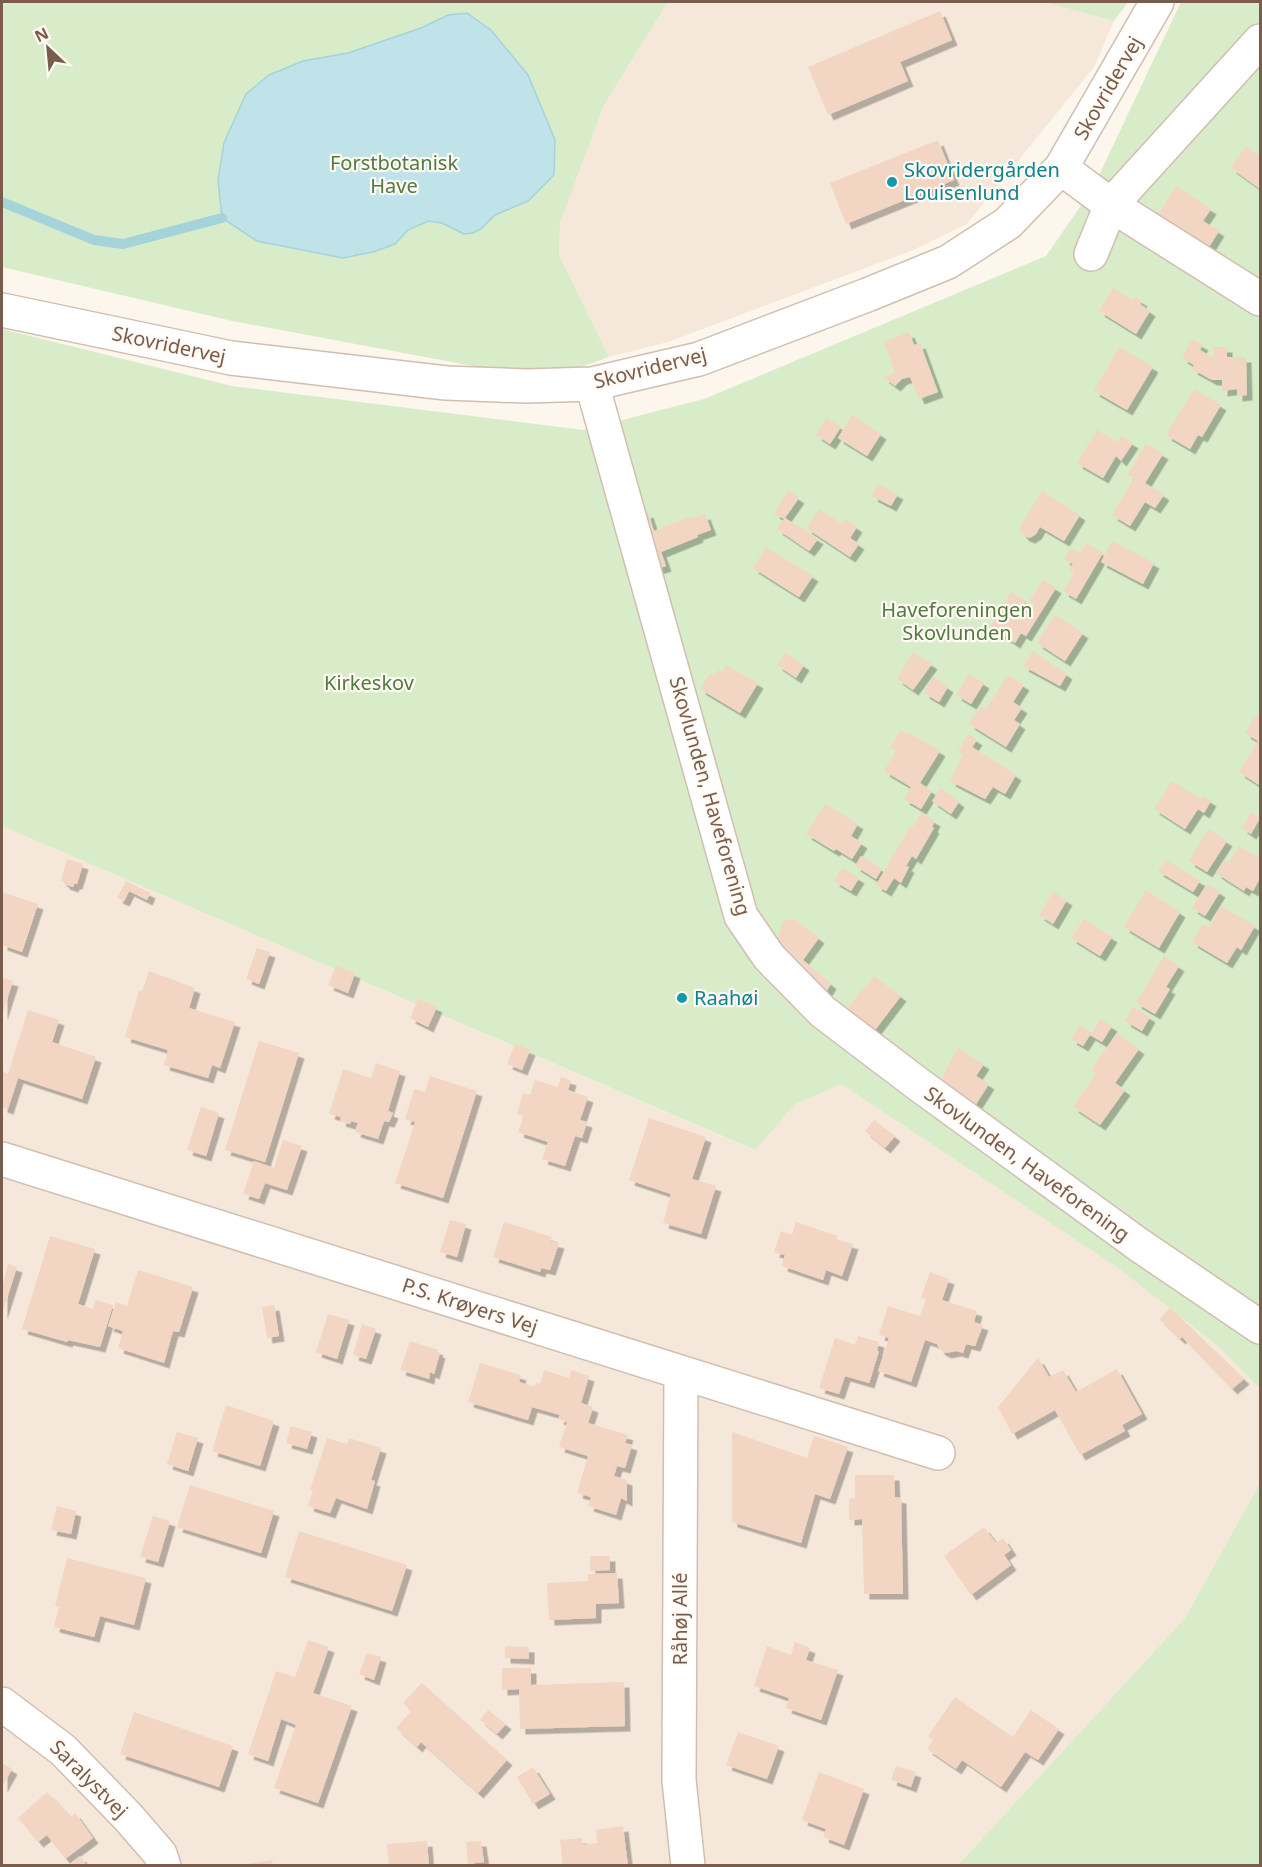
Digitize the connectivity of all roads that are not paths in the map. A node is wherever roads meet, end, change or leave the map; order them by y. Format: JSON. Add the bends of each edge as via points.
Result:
{"nodes":[{"id":1,"x":1157,"y":2,"type":"edge"},
{"id":2,"x":1260,"y":41,"type":"edge"},
{"id":3,"x":1061,"y":168,"type":"junction"},
{"id":4,"x":1111,"y":205,"type":"junction"},
{"id":5,"x":1091,"y":254,"type":"dead end"},
{"id":6,"x":1260,"y":299,"type":"edge"},
{"id":7,"x":2,"y":310,"type":"edge"},
{"id":8,"x":592,"y":384,"type":"junction"},
{"id":9,"x":2,"y":1159,"type":"edge"},
{"id":10,"x":1260,"y":1327,"type":"edge"},
{"id":11,"x":681,"y":1373,"type":"junction"},
{"id":12,"x":938,"y":1454,"type":"dead end"},
{"id":13,"x":2,"y":1704,"type":"edge"},
{"id":14,"x":164,"y":1866,"type":"edge"},
{"id":15,"x":688,"y":1866,"type":"edge"}],
"edges":[{"from":1,"to":3,"type":"street","name":"Skovridervej"},
{"from":2,"to":4,"type":"street"},
{"from":3,"to":4,"type":"street"},
{"from":3,"to":8,"type":"street","name":"Skovridervej","via":[[1008,223],[948,262],[699,358]]},
{"from":4,"to":5,"type":"street"},
{"from":4,"to":6,"type":"street"},
{"from":7,"to":8,"type":"street","name":"Skovridervej","via":[[231,358],[446,383]]},
{"from":8,"to":10,"type":"street","name":"Skovlunden, Haveforening","via":[[741,916],[769,957],[823,1012],[918,1084],[1139,1245]]},
{"from":9,"to":11,"type":"street","name":"P.S. Krøyers Vej"},
{"from":11,"to":12,"type":"street","name":"P.S. Krøyers Vej"},
{"from":11,"to":15,"type":"street","name":"Råhøj Allé","via":[[679,1780]]},
{"from":13,"to":14,"type":"street","name":"Saralystvej","via":[[63,1750],[128,1817],[160,1854]]}]}
